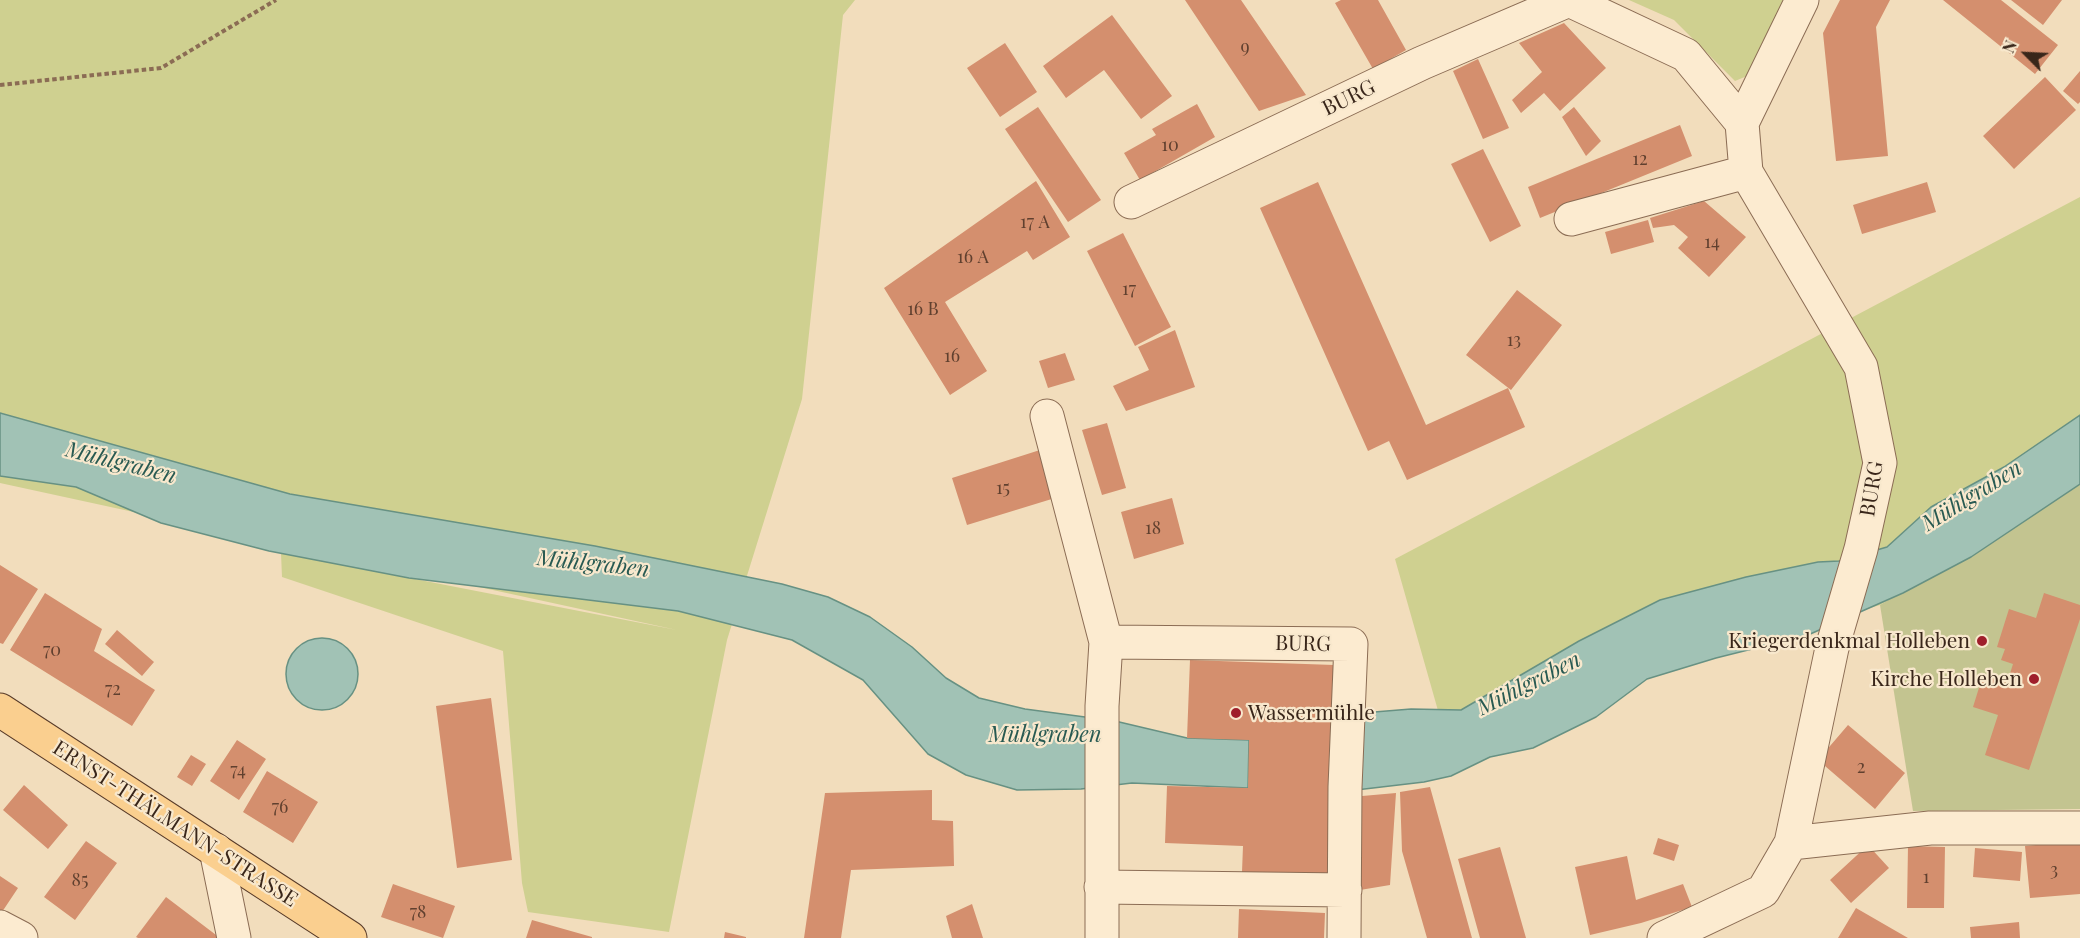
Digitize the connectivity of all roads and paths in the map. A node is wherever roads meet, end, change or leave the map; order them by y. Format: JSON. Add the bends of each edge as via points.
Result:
{"nodes":[{"id":1,"x":276,"y":0,"type":"edge"},
{"id":2,"x":1569,"y":0,"type":"edge"},
{"id":3,"x":1802,"y":0,"type":"edge"},
{"id":4,"x":0,"y":85,"type":"edge"},
{"id":5,"x":1742,"y":123,"type":"junction"},
{"id":6,"x":1746,"y":172,"type":"junction"},
{"id":7,"x":1131,"y":202,"type":"dead end"},
{"id":8,"x":1571,"y":219,"type":"dead end"},
{"id":9,"x":1047,"y":416,"type":"dead end"},
{"id":10,"x":1106,"y":642,"type":"junction"},
{"id":11,"x":0,"y":710,"type":"edge"},
{"id":12,"x":2080,"y":828,"type":"edge"},
{"id":13,"x":1791,"y":843,"type":"junction"},
{"id":14,"x":216,"y":850,"type":"junction"},
{"id":15,"x":1101,"y":887,"type":"junction"},
{"id":16,"x":1345,"y":890,"type":"junction"},
{"id":17,"x":0,"y":927,"type":"edge"},
{"id":18,"x":21,"y":938,"type":"edge"},
{"id":19,"x":234,"y":938,"type":"edge"},
{"id":20,"x":351,"y":938,"type":"edge"},
{"id":21,"x":1102,"y":938,"type":"edge"},
{"id":22,"x":1344,"y":938,"type":"edge"},
{"id":23,"x":1664,"y":938,"type":"edge"}],
"edges":[{"from":1,"to":4,"type":"path","via":[[161,68]]},
{"from":2,"to":5,"type":"street","name":"BURG","via":[[1686,55]]},
{"from":2,"to":7,"type":"street","name":"BURG","via":[[1422,63]]},
{"from":3,"to":5,"type":"street"},
{"from":5,"to":6,"type":"street","name":"BURG"},
{"from":6,"to":8,"type":"street"},
{"from":6,"to":13,"type":"street","name":"BURG","via":[[1861,367],[1880,463],[1861,549],[1832,648]]},
{"from":9,"to":10,"type":"street"},
{"from":10,"to":15,"type":"street"},
{"from":10,"to":16,"type":"street","name":"BURG","via":[[1351,644]]},
{"from":11,"to":14,"type":"main road","name":"ERNST-THÄLMANN-STRASSE"},
{"from":12,"to":13,"type":"street","via":[[1930,828]]},
{"from":13,"to":23,"type":"street","name":"BURG","via":[[1763,891]]},
{"from":14,"to":19,"type":"street"},
{"from":14,"to":20,"type":"main road","name":"ERNST-THÄLMANN-STRASSE"},
{"from":15,"to":16,"type":"street"},
{"from":15,"to":21,"type":"street"},
{"from":16,"to":22,"type":"street","name":"BURG"},
{"from":17,"to":18,"type":"street"}]}
